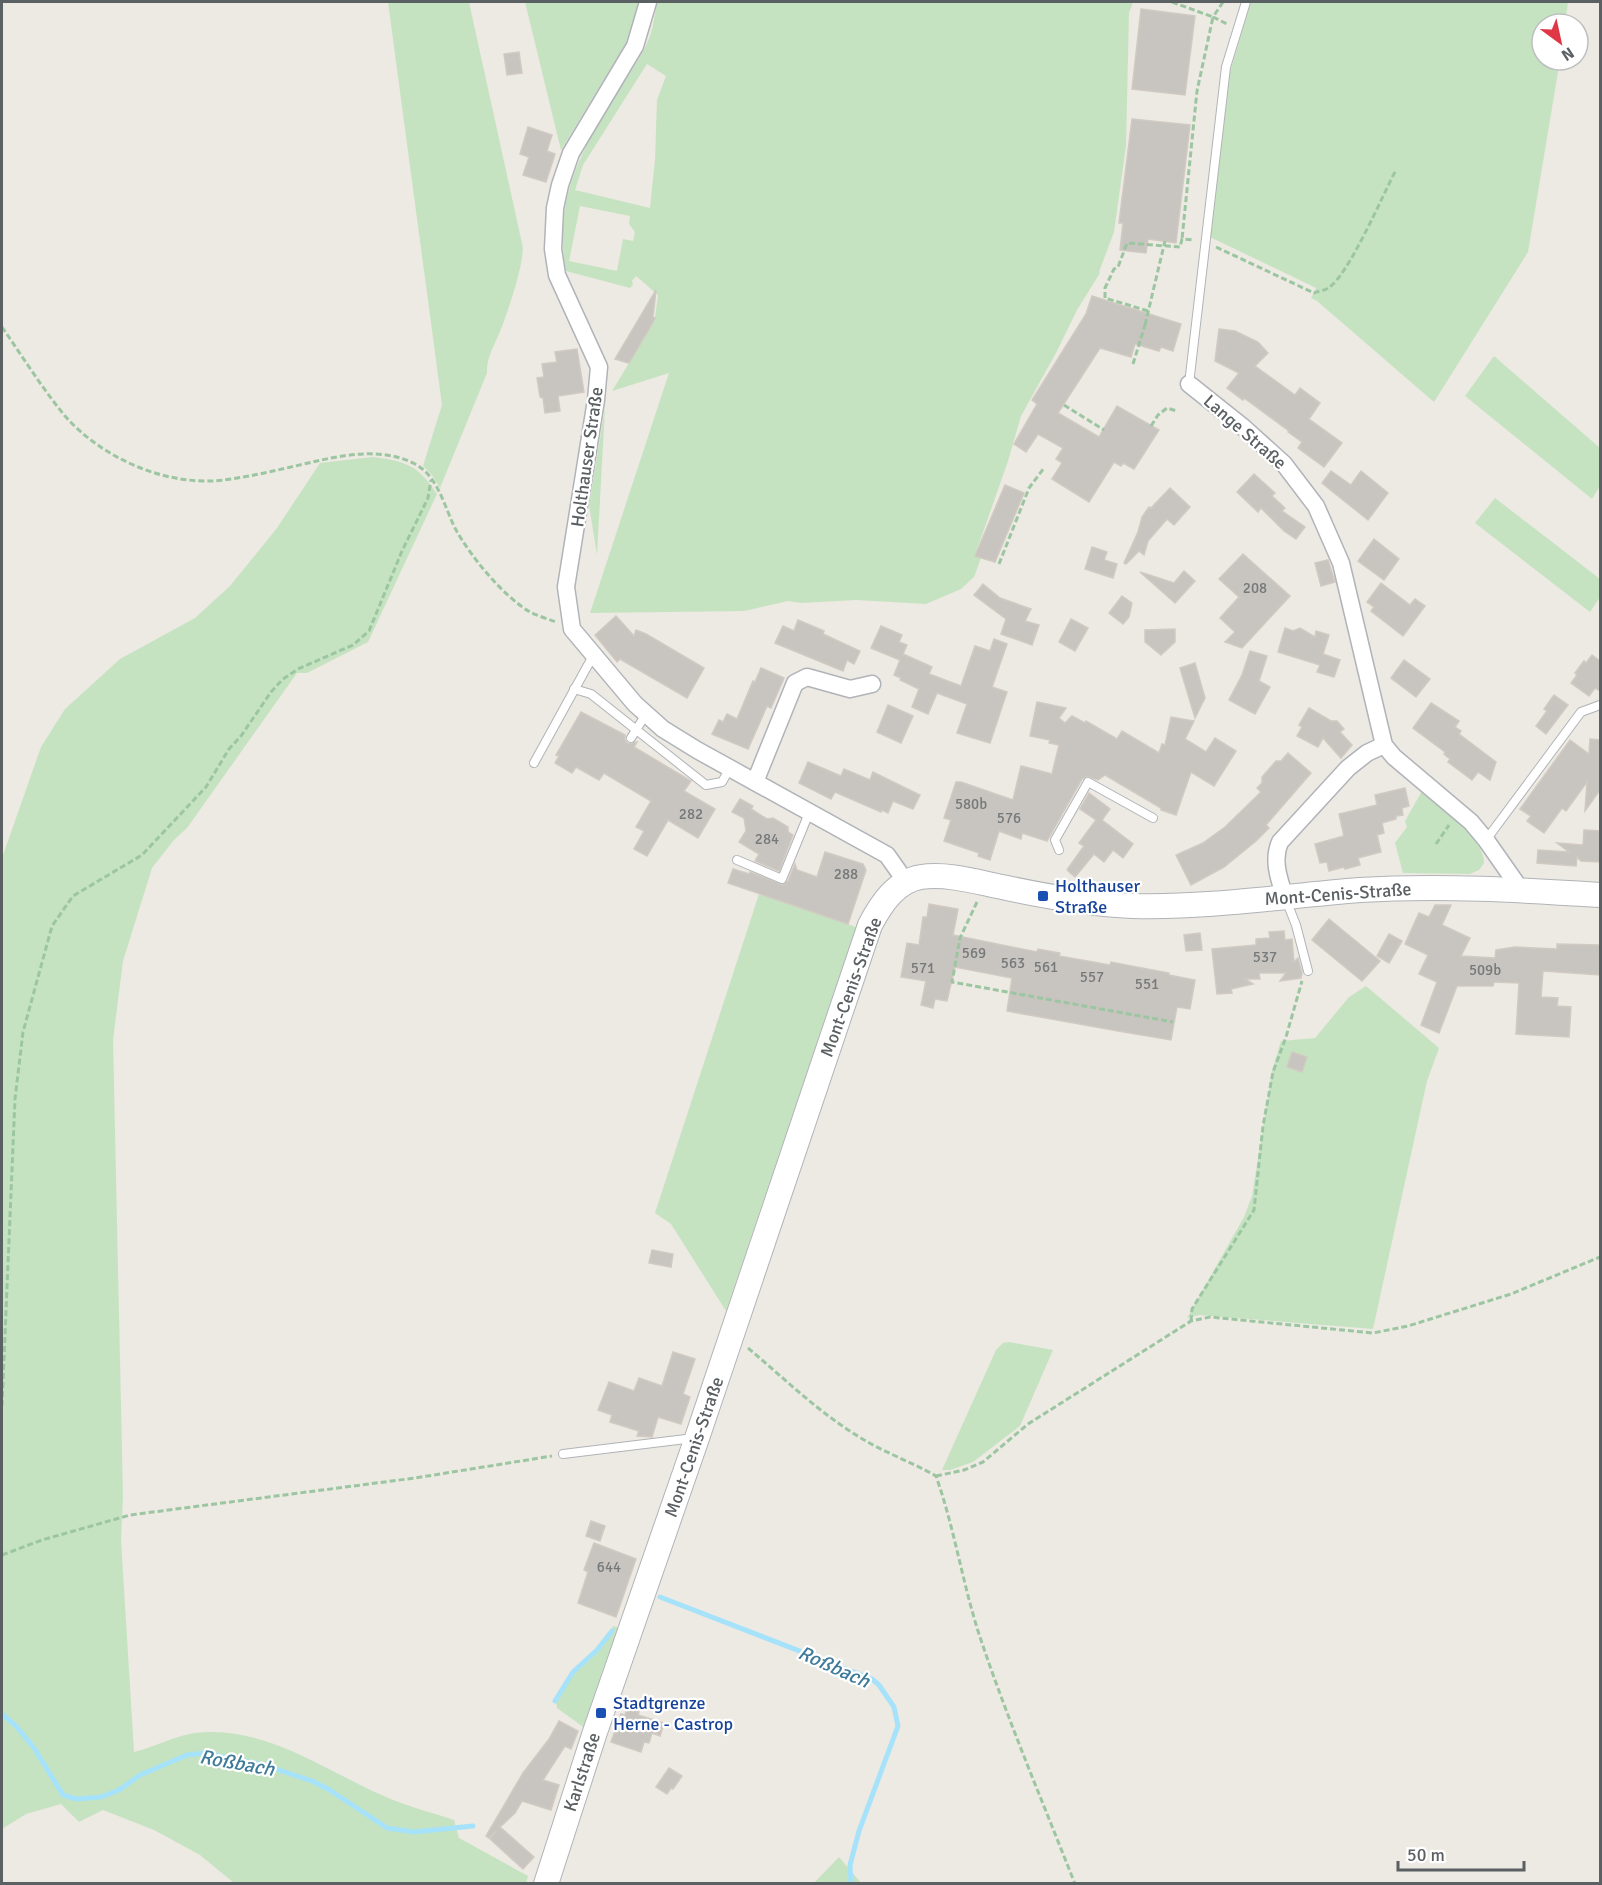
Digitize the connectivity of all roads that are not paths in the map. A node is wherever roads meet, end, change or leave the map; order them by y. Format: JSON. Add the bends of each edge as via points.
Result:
{"nodes":[{"id":1,"x":648,"y":2,"type":"edge"},
{"id":2,"x":1246,"y":2,"type":"edge"},
{"id":3,"x":1189,"y":384,"type":"joint"},
{"id":4,"x":594,"y":654,"type":"junction"},
{"id":5,"x":872,"y":684,"type":"dead end"},
{"id":6,"x":574,"y":689,"type":"junction"},
{"id":7,"x":1600,"y":705,"type":"edge"},
{"id":8,"x":646,"y":714,"type":"junction"},
{"id":9,"x":637,"y":730,"type":"junction"},
{"id":10,"x":631,"y":738,"type":"dead end"},
{"id":11,"x":1384,"y":745,"type":"junction"},
{"id":12,"x":534,"y":763,"type":"dead end"},
{"id":13,"x":730,"y":768,"type":"junction"},
{"id":14,"x":755,"y":782,"type":"junction"},
{"id":15,"x":809,"y":813,"type":"junction"},
{"id":16,"x":1153,"y":818,"type":"dead end"},
{"id":17,"x":1486,"y":840,"type":"junction"},
{"id":18,"x":1059,"y":850,"type":"dead end"},
{"id":19,"x":737,"y":860,"type":"dead end"},
{"id":20,"x":906,"y":882,"type":"junction"},
{"id":21,"x":1521,"y":890,"type":"junction"},
{"id":22,"x":1600,"y":895,"type":"edge"},
{"id":23,"x":1285,"y":897,"type":"junction"},
{"id":24,"x":1308,"y":971,"type":"road end"},
{"id":25,"x":697,"y":1438,"type":"junction"},
{"id":26,"x":563,"y":1454,"type":"road end"},
{"id":27,"x":644,"y":1593,"type":"joint"},
{"id":28,"x":546,"y":1884,"type":"edge"}],
"edges":[{"from":1,"to":4,"type":"street","name":"Holthauser Straße","via":[[635,46],[571,153],[555,208],[552,249],[557,275],[599,367],[566,587],[572,629]]},
{"from":2,"to":3,"type":"lane","name":"Lange Straße","via":[[1226,67],[1201,241]]},
{"from":3,"to":11,"type":"street","name":"Lange Straße","via":[[1284,464],[1316,506],[1341,563]]},
{"from":4,"to":6,"type":"lane"},
{"from":4,"to":8,"type":"street"},
{"from":5,"to":14,"type":"street","via":[[850,689],[807,677],[795,683]]},
{"from":6,"to":9,"type":"lane","via":[[591,694]]},
{"from":6,"to":12,"type":"lane"},
{"from":7,"to":17,"type":"lane","via":[[1581,712]]},
{"from":8,"to":9,"type":"lane"},
{"from":8,"to":13,"type":"street","via":[[663,729]]},
{"from":9,"to":10,"type":"lane"},
{"from":9,"to":13,"type":"lane","via":[[706,785],[722,782]]},
{"from":11,"to":17,"type":"street"},
{"from":11,"to":23,"type":"street","via":[[1348,768],[1280,842],[1276,862]]},
{"from":13,"to":14,"type":"street"},
{"from":14,"to":15,"type":"street"},
{"from":15,"to":19,"type":"lane","via":[[782,879]]},
{"from":15,"to":20,"type":"street","via":[[887,855]]},
{"from":16,"to":18,"type":"lane","via":[[1088,782],[1056,840]]},
{"from":17,"to":21,"type":"street"},
{"from":20,"to":23,"type":"main road","name":"Mont-Cenis-Straße","via":[[940,876],[1069,901],[1133,906],[1206,905]]},
{"from":20,"to":25,"type":"main road","name":"Mont-Cenis-Straße","via":[[888,896],[870,925]]},
{"from":21,"to":22,"type":"main road","name":"Mont-Cenis-Straße"},
{"from":21,"to":23,"type":"main road","name":"Mont-Cenis-Straße","via":[[1437,887]]},
{"from":23,"to":24,"type":"lane"},
{"from":25,"to":26,"type":"lane"},
{"from":25,"to":27,"type":"main road","name":"Mont-Cenis-Straße"},
{"from":27,"to":28,"type":"main road","name":"Karlstraße"}]}
